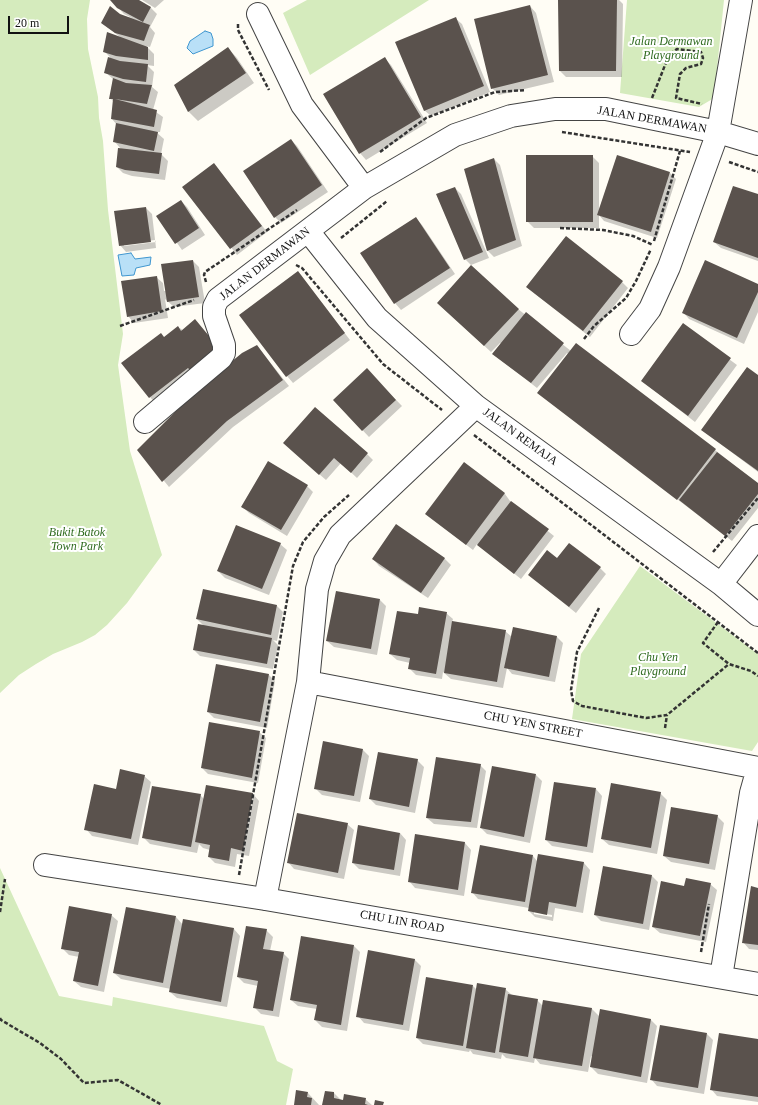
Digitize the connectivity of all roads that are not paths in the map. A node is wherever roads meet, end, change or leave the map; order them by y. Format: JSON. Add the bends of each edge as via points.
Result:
{"nodes":[{"id":1,"x":741,"y":0,"type":"edge"},
{"id":2,"x":258,"y":14,"type":"dead end"},
{"id":3,"x":718,"y":132,"type":"junction"},
{"id":4,"x":758,"y":144,"type":"edge"},
{"id":5,"x":359,"y":180,"type":"junction"},
{"id":6,"x":308,"y":231,"type":"junction"},
{"id":7,"x":631,"y":334,"type":"dead end"},
{"id":8,"x":476,"y":406,"type":"junction"},
{"id":9,"x":145,"y":422,"type":"dead end"},
{"id":10,"x":758,"y":536,"type":"edge"},
{"id":11,"x":722,"y":584,"type":"junction"},
{"id":12,"x":758,"y":615,"type":"edge"},
{"id":13,"x":308,"y":682,"type":"junction"},
{"id":14,"x":758,"y":768,"type":"edge"},
{"id":15,"x":45,"y":865,"type":"dead end"},
{"id":16,"x":265,"y":899,"type":"junction"},
{"id":17,"x":721,"y":977,"type":"junction"},
{"id":18,"x":758,"y":984,"type":"edge"}],
"edges":[{"from":1,"to":3,"type":"street","name":"JALAN DERMAWAN"},
{"from":2,"to":5,"type":"street","via":[[302,105]]},
{"from":3,"to":4,"type":"street","name":"JALAN DERMAWAN"},
{"from":3,"to":5,"type":"street","name":"JALAN DERMAWAN","via":[[606,109],[555,109],[510,116],[455,135]]},
{"from":3,"to":7,"type":"street","name":"JALAN DERMAWAN","via":[[669,267],[650,310]]},
{"from":5,"to":6,"type":"street","name":"JALAN DERMAWAN"},
{"from":6,"to":8,"type":"street","name":"JALAN REMAJA","via":[[377,318]]},
{"from":6,"to":9,"type":"street","name":"JALAN DERMAWAN","via":[[216,297],[214,316],[224,345],[224,353]]},
{"from":8,"to":11,"type":"street","name":"JALAN REMAJA"},
{"from":8,"to":13,"type":"street","via":[[340,535],[325,561],[316,589]]},
{"from":10,"to":11,"type":"street"},
{"from":11,"to":12,"type":"street","name":"JALAN REMAJA"},
{"from":13,"to":14,"type":"street","name":"CHU YEN STREET"},
{"from":13,"to":16,"type":"street"},
{"from":14,"to":17,"type":"street","name":"CHU YEN STREET","via":[[751,793]]},
{"from":15,"to":16,"type":"street","name":"CHU LIN ROAD"},
{"from":16,"to":17,"type":"street","name":"CHU LIN ROAD"},
{"from":17,"to":18,"type":"street","name":"CHU LIN ROAD"}]}
